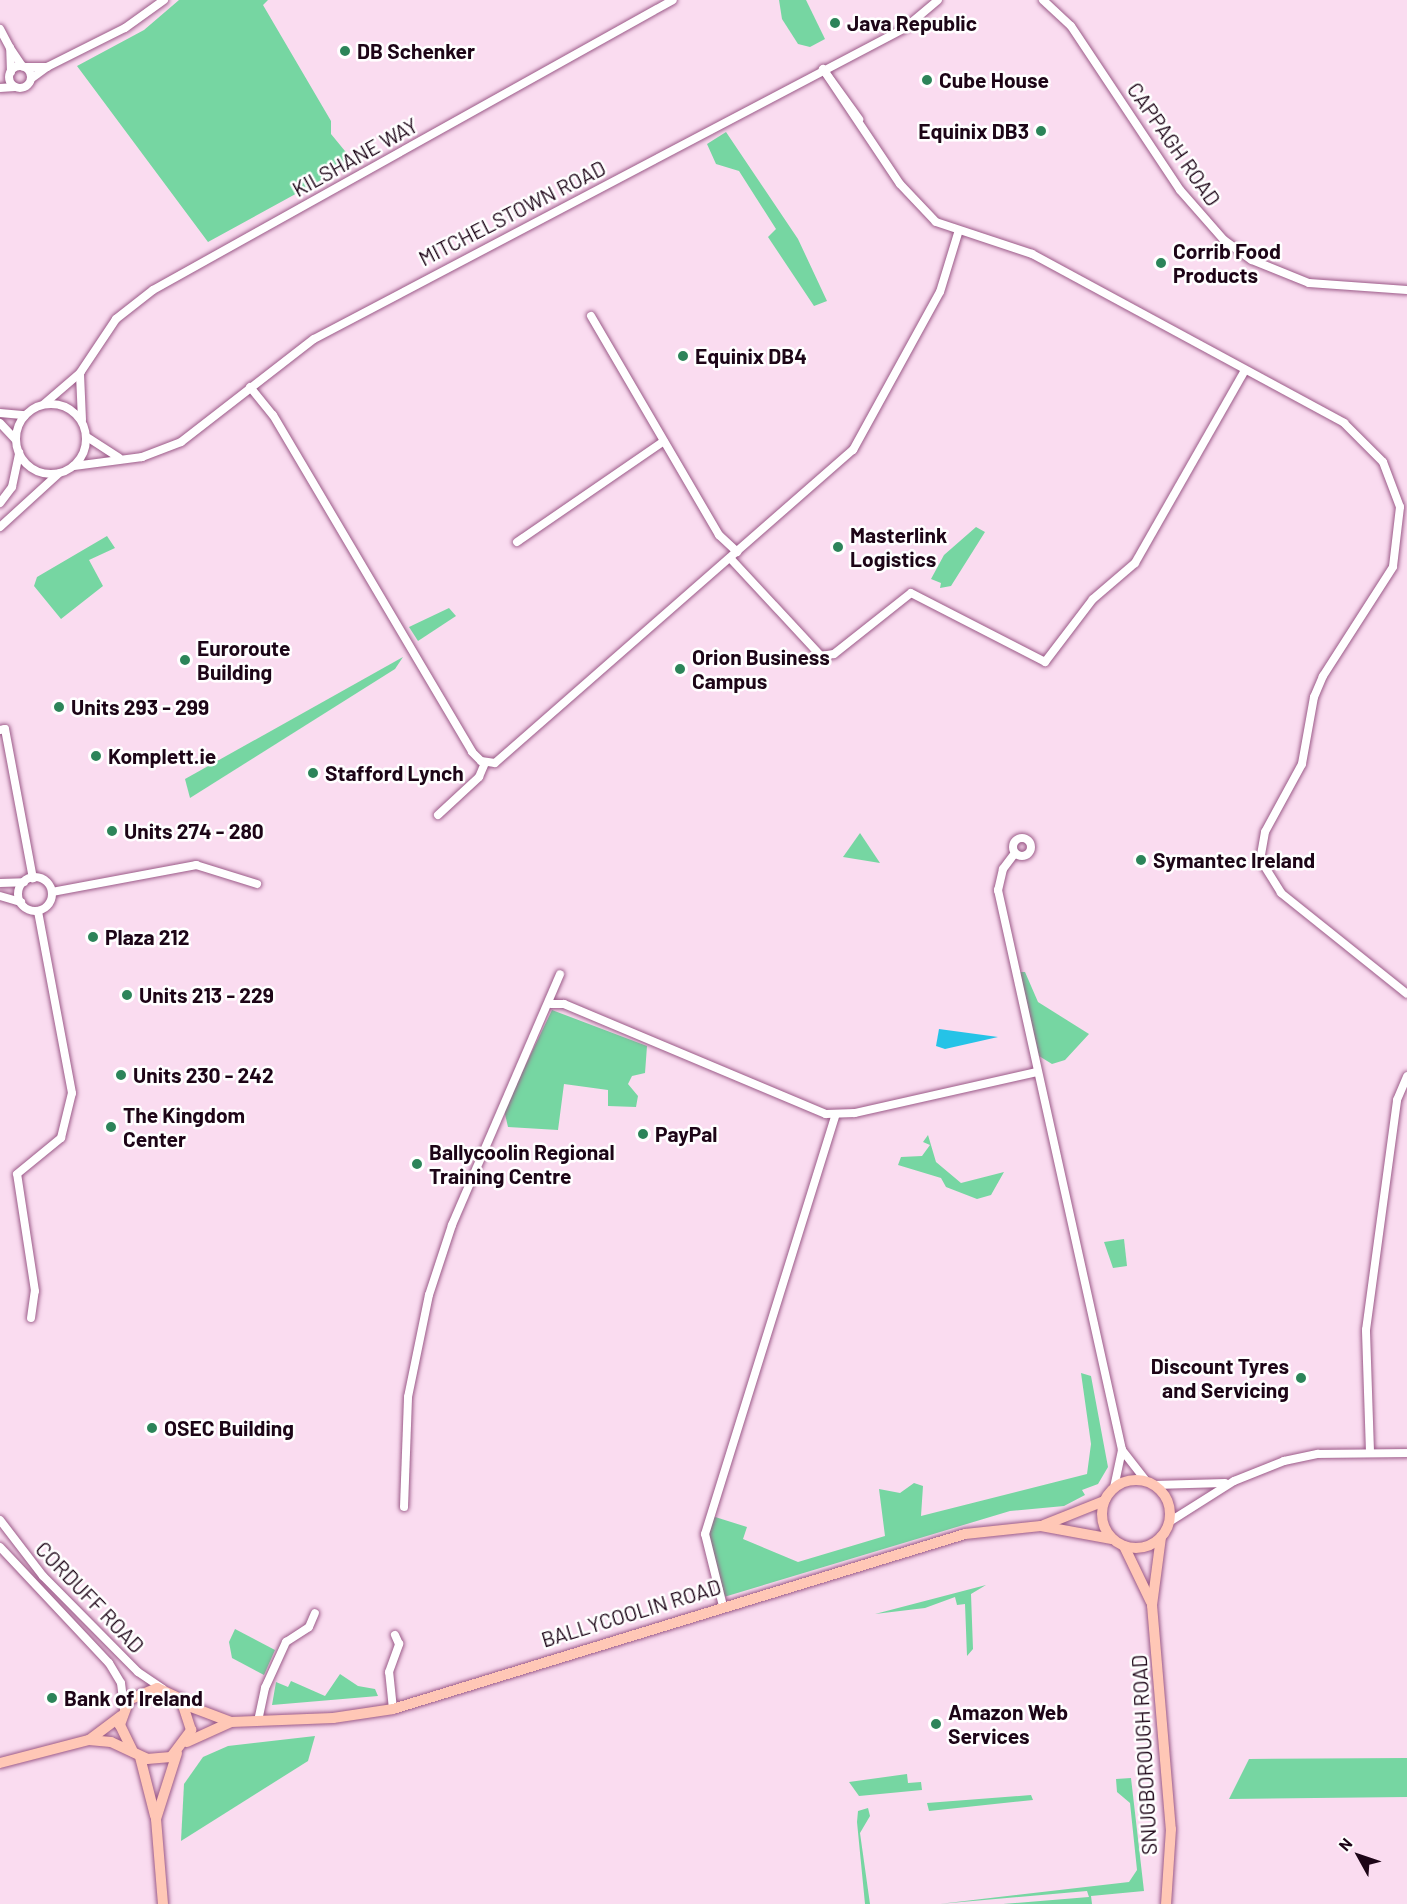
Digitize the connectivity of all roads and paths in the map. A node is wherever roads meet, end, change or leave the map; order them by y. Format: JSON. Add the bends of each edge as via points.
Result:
{"nodes":[{"id":1,"x":164,"y":0,"type":"edge"},
{"id":2,"x":673,"y":0,"type":"edge"},
{"id":3,"x":938,"y":0,"type":"edge"},
{"id":4,"x":1043,"y":0,"type":"edge"},
{"id":5,"x":929,"y":4,"type":"edge"},
{"id":6,"x":0,"y":29,"type":"edge"},
{"id":7,"x":9,"y":48,"type":"junction"},
{"id":8,"x":24,"y":66,"type":"junction"},
{"id":9,"x":47,"y":67,"type":"junction"},
{"id":10,"x":823,"y":69,"type":"junction"},
{"id":11,"x":10,"y":73,"type":"junction"},
{"id":12,"x":32,"y":78,"type":"junction"},
{"id":13,"x":0,"y":82,"type":"edge"},
{"id":14,"x":15,"y":87,"type":"junction"},
{"id":15,"x":0,"y":88,"type":"edge"},
{"id":16,"x":958,"y":233,"type":"junction"},
{"id":17,"x":1407,"y":290,"type":"edge"},
{"id":18,"x":591,"y":316,"type":"dead end"},
{"id":19,"x":1245,"y":370,"type":"junction"},
{"id":20,"x":80,"y":373,"type":"junction"},
{"id":21,"x":250,"y":387,"type":"junction"},
{"id":22,"x":44,"y":404,"type":"junction"},
{"id":23,"x":0,"y":413,"type":"edge"},
{"id":24,"x":25,"y":415,"type":"junction"},
{"id":25,"x":82,"y":420,"type":"junction"},
{"id":26,"x":0,"y":423,"type":"edge"},
{"id":27,"x":87,"y":437,"type":"junction"},
{"id":28,"x":16,"y":440,"type":"junction"},
{"id":29,"x":664,"y":441,"type":"junction"},
{"id":30,"x":20,"y":453,"type":"junction"},
{"id":31,"x":120,"y":458,"type":"junction"},
{"id":32,"x":74,"y":466,"type":"junction"},
{"id":33,"x":61,"y":473,"type":"junction"},
{"id":34,"x":0,"y":503,"type":"edge"},
{"id":35,"x":0,"y":527,"type":"edge"},
{"id":36,"x":517,"y":542,"type":"dead end"},
{"id":37,"x":733,"y":555,"type":"junction"},
{"id":38,"x":0,"y":730,"type":"edge"},
{"id":39,"x":485,"y":763,"type":"junction"},
{"id":40,"x":438,"y":815,"type":"dead end"},
{"id":41,"x":1015,"y":853,"type":"dead end"},
{"id":42,"x":33,"y":878,"type":"junction"},
{"id":43,"x":24,"y":882,"type":"junction"},
{"id":44,"x":0,"y":883,"type":"edge"},
{"id":45,"x":257,"y":884,"type":"dead end"},
{"id":46,"x":52,"y":892,"type":"junction"},
{"id":47,"x":0,"y":896,"type":"edge"},
{"id":48,"x":21,"y":902,"type":"junction"},
{"id":49,"x":38,"y":911,"type":"junction"},
{"id":50,"x":560,"y":974,"type":"dead end"},
{"id":51,"x":1407,"y":994,"type":"edge"},
{"id":52,"x":551,"y":1004,"type":"junction"},
{"id":53,"x":1037,"y":1072,"type":"junction"},
{"id":54,"x":1406,"y":1080,"type":"edge"},
{"id":55,"x":835,"y":1116,"type":"junction"},
{"id":56,"x":31,"y":1318,"type":"dead end"},
{"id":57,"x":1122,"y":1449,"type":"junction"},
{"id":58,"x":1370,"y":1452,"type":"junction"},
{"id":59,"x":1407,"y":1453,"type":"edge"},
{"id":60,"x":1234,"y":1481,"type":"junction"},
{"id":61,"x":1150,"y":1483,"type":"junction"},
{"id":62,"x":1114,"y":1488,"type":"junction"},
{"id":63,"x":1104,"y":1501,"type":"junction"},
{"id":64,"x":404,"y":1507,"type":"dead end"},
{"id":65,"x":0,"y":1520,"type":"edge"},
{"id":66,"x":1169,"y":1521,"type":"junction"},
{"id":67,"x":1041,"y":1526,"type":"junction"},
{"id":68,"x":1161,"y":1537,"type":"junction"},
{"id":69,"x":1112,"y":1539,"type":"junction"},
{"id":70,"x":1124,"y":1546,"type":"junction"},
{"id":71,"x":0,"y":1547,"type":"edge"},
{"id":72,"x":1152,"y":1605,"type":"junction"},
{"id":73,"x":723,"y":1606,"type":"junction"},
{"id":74,"x":315,"y":1613,"type":"dead end"},
{"id":75,"x":395,"y":1635,"type":"dead end"},
{"id":76,"x":164,"y":1689,"type":"junction"},
{"id":77,"x":186,"y":1705,"type":"junction"},
{"id":78,"x":393,"y":1708,"type":"junction"},
{"id":79,"x":122,"y":1712,"type":"junction"},
{"id":80,"x":258,"y":1721,"type":"junction"},
{"id":81,"x":231,"y":1722,"type":"junction"},
{"id":82,"x":89,"y":1740,"type":"junction"},
{"id":83,"x":187,"y":1742,"type":"junction"},
{"id":84,"x":136,"y":1754,"type":"junction"},
{"id":85,"x":177,"y":1754,"type":"junction"},
{"id":86,"x":0,"y":1763,"type":"edge"},
{"id":87,"x":156,"y":1820,"type":"junction"},
{"id":88,"x":163,"y":1904,"type":"edge"},
{"id":89,"x":1166,"y":1904,"type":"edge"}],
"edges":[{"from":1,"to":9,"type":"street","via":[[125,28]]},
{"from":2,"to":20,"type":"street","name":"KILSHANE WAY","via":[[153,290],[116,319]]},
{"from":3,"to":5,"type":"street","name":"MITCHELSTOWN ROAD"},
{"from":4,"to":17,"type":"street","name":"CAPPAGH ROAD","via":[[1071,26],[1180,190],[1224,240],[1252,260],[1309,283]]},
{"from":5,"to":10,"type":"street","name":"MITCHELSTOWN ROAD","via":[[905,28]]},
{"from":6,"to":7,"type":"street"},
{"from":7,"to":8,"type":"street"},
{"from":7,"to":11,"type":"street"},
{"from":8,"to":9,"type":"street"},
{"from":8,"to":11,"type":"street"},
{"from":8,"to":12,"type":"street"},
{"from":9,"to":12,"type":"street"},
{"from":10,"to":16,"type":"street","via":[[916,205]]},
{"from":10,"to":21,"type":"street","name":"MITCHELSTOWN ROAD","via":[[369,307]]},
{"from":11,"to":13,"type":"street"},
{"from":11,"to":14,"type":"street"},
{"from":12,"to":14,"type":"street","via":[[26,87]]},
{"from":14,"to":15,"type":"street"},
{"from":16,"to":19,"type":"street","via":[[1032,254]]},
{"from":16,"to":37,"type":"street","via":[[940,292],[861,439]]},
{"from":18,"to":29,"type":"street"},
{"from":19,"to":37,"type":"street","via":[[1135,563],[1093,598],[1045,662],[910,593],[834,654],[821,656]]},
{"from":19,"to":51,"type":"street","via":[[1357,434],[1383,462],[1396,490],[1401,527],[1393,567],[1323,676],[1314,697],[1302,764],[1265,832],[1260,859],[1281,893]]},
{"from":20,"to":22,"type":"street","name":"KILSHANE WAY"},
{"from":20,"to":25,"type":"street"},
{"from":21,"to":31,"type":"street","name":"MITCHELSTOWN ROAD","via":[[181,442],[153,454]]},
{"from":21,"to":39,"type":"street","via":[[273,415],[472,752]]},
{"from":22,"to":24,"type":"street"},
{"from":22,"to":25,"type":"street","via":[[65,406]]},
{"from":23,"to":24,"type":"street"},
{"from":24,"to":28,"type":"street"},
{"from":25,"to":27,"type":"street"},
{"from":26,"to":28,"type":"street"},
{"from":27,"to":31,"type":"street"},
{"from":27,"to":32,"type":"street"},
{"from":28,"to":30,"type":"street"},
{"from":29,"to":36,"type":"street"},
{"from":29,"to":37,"type":"street"},
{"from":30,"to":33,"type":"street","via":[[39,472]]},
{"from":30,"to":34,"type":"street","via":[[12,487]]},
{"from":31,"to":32,"type":"street","name":"MITCHELSTOWN ROAD"},
{"from":32,"to":33,"type":"street"},
{"from":33,"to":35,"type":"street","via":[[34,491]]},
{"from":37,"to":39,"type":"street","via":[[505,755]]},
{"from":38,"to":42,"type":"street","via":[[5,729]]},
{"from":39,"to":40,"type":"street","via":[[479,777]]},
{"from":41,"to":53,"type":"street","via":[[1003,868],[998,890]]},
{"from":42,"to":43,"type":"street"},
{"from":42,"to":46,"type":"street","via":[[47,883]]},
{"from":43,"to":44,"type":"street"},
{"from":43,"to":48,"type":"street"},
{"from":45,"to":46,"type":"street","via":[[196,865]]},
{"from":46,"to":49,"type":"street","via":[[47,906]]},
{"from":47,"to":48,"type":"street"},
{"from":48,"to":49,"type":"street"},
{"from":49,"to":56,"type":"street","via":[[72,1093],[61,1138],[17,1174],[35,1291]]},
{"from":50,"to":52,"type":"street"},
{"from":52,"to":55,"type":"street","via":[[564,1004]]},
{"from":52,"to":64,"type":"street","via":[[452,1225],[429,1294],[408,1397]]},
{"from":53,"to":55,"type":"street"},
{"from":53,"to":57,"type":"street"},
{"from":54,"to":58,"type":"street","via":[[1397,1100],[1366,1330]]},
{"from":55,"to":73,"type":"street","via":[[705,1534]]},
{"from":57,"to":61,"type":"street"},
{"from":57,"to":62,"type":"street"},
{"from":58,"to":59,"type":"street"},
{"from":58,"to":60,"type":"street","via":[[1300,1457]]},
{"from":60,"to":61,"type":"street","via":[[1192,1487]]},
{"from":60,"to":66,"type":"street"},
{"from":61,"to":62,"type":"main road"},
{"from":61,"to":66,"type":"main road","via":[[1169,1505]]},
{"from":62,"to":63,"type":"main road"},
{"from":63,"to":67,"type":"main road","name":"BALLYCOOLIN ROAD"},
{"from":63,"to":69,"type":"main road","via":[[1102,1521]]},
{"from":65,"to":76,"type":"street","name":"CORDUFF ROAD","via":[[43,1576],[138,1672]]},
{"from":66,"to":68,"type":"main road"},
{"from":67,"to":69,"type":"main road","name":"BALLYCOOLIN ROAD"},
{"from":67,"to":73,"type":"main road","name":"BALLYCOOLIN ROAD","via":[[965,1534]]},
{"from":68,"to":70,"type":"main road","via":[[1143,1548]]},
{"from":68,"to":72,"type":"main road","name":"SNUGBOROUGH ROAD"},
{"from":69,"to":70,"type":"main road"},
{"from":70,"to":72,"type":"main road","name":"SNUGBOROUGH ROAD"},
{"from":71,"to":79,"type":"street","name":"CORDUFF ROAD","via":[[110,1663],[121,1683]]},
{"from":72,"to":89,"type":"main road","name":"SNUGBOROUGH ROAD","via":[[1171,1818]]},
{"from":73,"to":78,"type":"main road","name":"BALLYCOOLIN ROAD"},
{"from":74,"to":80,"type":"street","via":[[309,1628],[286,1642],[265,1688]]},
{"from":75,"to":78,"type":"street","via":[[399,1644],[388,1672]]},
{"from":76,"to":77,"type":"main road"},
{"from":76,"to":79,"type":"main road","via":[[144,1690]]},
{"from":77,"to":81,"type":"main road","name":"BALLYCOOLIN ROAD"},
{"from":77,"to":83,"type":"main road","via":[[192,1723]]},
{"from":78,"to":80,"type":"main road","name":"BALLYCOOLIN ROAD"},
{"from":79,"to":82,"type":"main road"},
{"from":79,"to":84,"type":"main road","via":[[121,1734]]},
{"from":80,"to":81,"type":"main road","name":"BALLYCOOLIN ROAD"},
{"from":81,"to":83,"type":"main road","name":"BALLYCOOLIN ROAD"},
{"from":82,"to":84,"type":"main road"},
{"from":82,"to":86,"type":"main road"},
{"from":83,"to":85,"type":"main road"},
{"from":84,"to":85,"type":"main road","via":[[163,1760]]},
{"from":84,"to":87,"type":"main road"},
{"from":85,"to":87,"type":"main road"},
{"from":87,"to":88,"type":"main road"}]}
